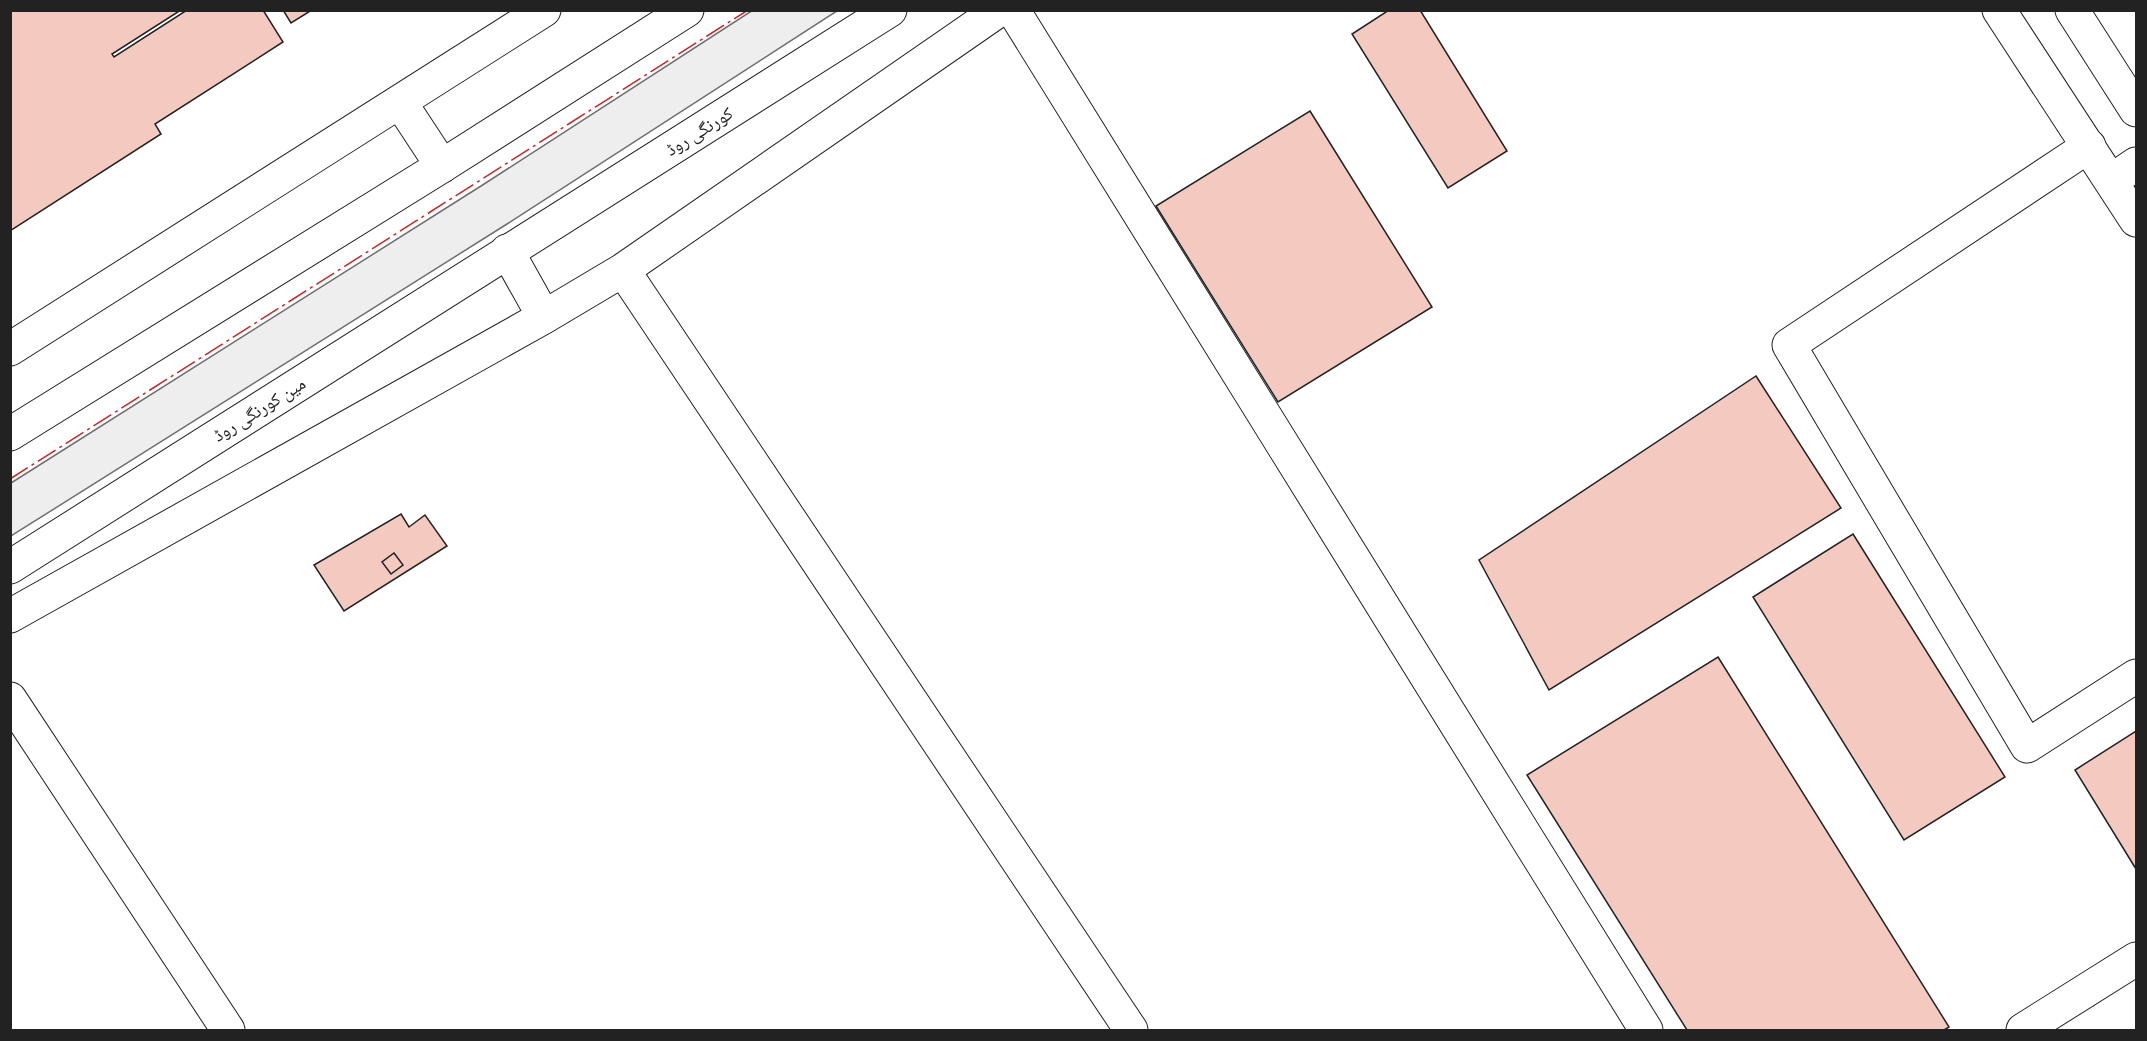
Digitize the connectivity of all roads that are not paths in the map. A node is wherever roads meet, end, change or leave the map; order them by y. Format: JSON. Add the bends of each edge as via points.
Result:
{"nodes":[{"id":1,"x":544,"y":10,"type":"edge"},
{"id":2,"x":687,"y":10,"type":"edge"},
{"id":3,"x":890,"y":10,"type":"edge"},
{"id":4,"x":999,"y":10,"type":"edge"},
{"id":5,"x":1013,"y":10,"type":"edge"},
{"id":6,"x":1999,"y":10,"type":"edge"},
{"id":7,"x":2072,"y":10,"type":"edge"},
{"id":8,"x":400,"y":102,"type":"junction"},
{"id":9,"x":2136,"y":110,"type":"edge"},
{"id":10,"x":2089,"y":146,"type":"junction"},
{"id":11,"x":442,"y":166,"type":"junction"},
{"id":12,"x":2124,"y":172,"type":"edge"},
{"id":13,"x":2136,"y":220,"type":"edge"},
{"id":14,"x":507,"y":251,"type":"junction"},
{"id":15,"x":623,"y":270,"type":"junction"},
{"id":16,"x":544,"y":317,"type":"junction"},
{"id":17,"x":10,"y":349,"type":"edge"},
{"id":18,"x":10,"y":434,"type":"edge"},
{"id":19,"x":10,"y":567,"type":"edge"},
{"id":20,"x":10,"y":616,"type":"edge"},
{"id":21,"x":2136,"y":676,"type":"edge"},
{"id":22,"x":10,"y":699,"type":"edge"},
{"id":23,"x":2136,"y":959,"type":"edge"},
{"id":24,"x":228,"y":1030,"type":"edge"},
{"id":25,"x":1131,"y":1030,"type":"edge"},
{"id":26,"x":1646,"y":1030,"type":"edge"},
{"id":27,"x":2023,"y":1030,"type":"edge"}],
"edges":[{"from":1,"to":8,"type":"street"},
{"from":2,"to":11,"type":"street"},
{"from":3,"to":14,"type":"street","name":"کورنگی روڈ"},
{"from":4,"to":15,"type":"street"},
{"from":5,"to":26,"type":"street"},
{"from":6,"to":10,"type":"street"},
{"from":7,"to":9,"type":"street"},
{"from":8,"to":11,"type":"street"},
{"from":8,"to":17,"type":"street"},
{"from":10,"to":12,"type":"street"},
{"from":10,"to":21,"type":"street","via":[[1789,345],[2027,746]]},
{"from":11,"to":18,"type":"street"},
{"from":12,"to":13,"type":"street"},
{"from":14,"to":16,"type":"street"},
{"from":14,"to":19,"type":"street","name":"مین کورنگی روڈ"},
{"from":15,"to":16,"type":"street"},
{"from":15,"to":25,"type":"street"},
{"from":16,"to":20,"type":"street"},
{"from":22,"to":24,"type":"street"},
{"from":23,"to":27,"type":"street"}]}
